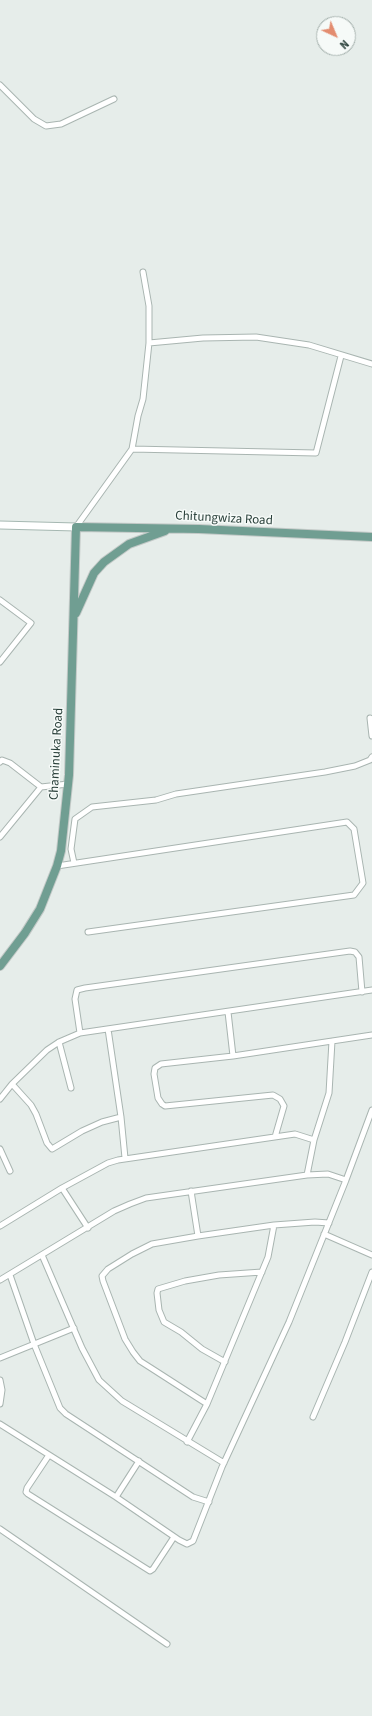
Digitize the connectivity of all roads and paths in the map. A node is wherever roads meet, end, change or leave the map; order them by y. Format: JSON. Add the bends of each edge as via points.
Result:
{"nodes":[{"id":1,"x":0,"y":85,"type":"edge"},
{"id":2,"x":114,"y":99,"type":"dead end"},
{"id":3,"x":143,"y":272,"type":"dead end"},
{"id":4,"x":149,"y":343,"type":"junction"},
{"id":5,"x":342,"y":356,"type":"junction"},
{"id":6,"x":372,"y":364,"type":"edge"},
{"id":7,"x":132,"y":449,"type":"junction"},
{"id":8,"x":0,"y":525,"type":"edge"},
{"id":9,"x":76,"y":527,"type":"junction"},
{"id":10,"x":171,"y":528,"type":"junction"},
{"id":11,"x":372,"y":537,"type":"edge"},
{"id":12,"x":0,"y":600,"type":"edge"},
{"id":13,"x":74,"y":617,"type":"junction"},
{"id":14,"x":0,"y":662,"type":"edge"},
{"id":15,"x":370,"y":718,"type":"dead end"},
{"id":16,"x":372,"y":736,"type":"edge"},
{"id":17,"x":372,"y":757,"type":"edge"},
{"id":18,"x":0,"y":762,"type":"edge"},
{"id":19,"x":68,"y":784,"type":"junction"},
{"id":20,"x":41,"y":787,"type":"junction"},
{"id":21,"x":0,"y":837,"type":"edge"},
{"id":22,"x":74,"y":862,"type":"junction"},
{"id":23,"x":57,"y":866,"type":"junction"},
{"id":24,"x":88,"y":932,"type":"dead end"},
{"id":25,"x":0,"y":966,"type":"edge"},
{"id":26,"x":372,"y":990,"type":"edge"},
{"id":27,"x":362,"y":992,"type":"junction"},
{"id":28,"x":228,"y":1012,"type":"junction"},
{"id":29,"x":108,"y":1029,"type":"junction"},
{"id":30,"x":80,"y":1034,"type":"junction"},
{"id":31,"x":372,"y":1035,"type":"edge"},
{"id":32,"x":332,"y":1041,"type":"junction"},
{"id":33,"x":59,"y":1042,"type":"junction"},
{"id":34,"x":233,"y":1056,"type":"junction"},
{"id":35,"x":12,"y":1084,"type":"junction"},
{"id":36,"x":71,"y":1088,"type":"dead end"},
{"id":37,"x":0,"y":1099,"type":"edge"},
{"id":38,"x":372,"y":1110,"type":"edge"},
{"id":39,"x":121,"y":1117,"type":"junction"},
{"id":40,"x":275,"y":1137,"type":"junction"},
{"id":41,"x":314,"y":1140,"type":"junction"},
{"id":42,"x":0,"y":1150,"type":"edge"},
{"id":43,"x":124,"y":1158,"type":"junction"},
{"id":44,"x":10,"y":1171,"type":"dead end"},
{"id":45,"x":307,"y":1175,"type":"junction"},
{"id":46,"x":346,"y":1180,"type":"junction"},
{"id":47,"x":62,"y":1188,"type":"junction"},
{"id":48,"x":191,"y":1191,"type":"junction"},
{"id":49,"x":329,"y":1223,"type":"junction"},
{"id":50,"x":274,"y":1225,"type":"junction"},
{"id":51,"x":0,"y":1226,"type":"edge"},
{"id":52,"x":88,"y":1228,"type":"junction"},
{"id":53,"x":324,"y":1234,"type":"junction"},
{"id":54,"x":198,"y":1236,"type":"junction"},
{"id":55,"x":42,"y":1255,"type":"junction"},
{"id":56,"x":372,"y":1255,"type":"edge"},
{"id":57,"x":262,"y":1272,"type":"junction"},
{"id":58,"x":372,"y":1272,"type":"edge"},
{"id":59,"x":10,"y":1275,"type":"junction"},
{"id":60,"x":0,"y":1280,"type":"edge"},
{"id":61,"x":74,"y":1328,"type":"junction"},
{"id":62,"x":34,"y":1344,"type":"junction"},
{"id":63,"x":0,"y":1358,"type":"edge"},
{"id":64,"x":225,"y":1362,"type":"junction"},
{"id":65,"x":0,"y":1380,"type":"edge"},
{"id":66,"x":0,"y":1404,"type":"edge"},
{"id":67,"x":207,"y":1404,"type":"junction"},
{"id":68,"x":313,"y":1417,"type":"dead end"},
{"id":69,"x":0,"y":1424,"type":"edge"},
{"id":70,"x":187,"y":1442,"type":"junction"},
{"id":71,"x":49,"y":1455,"type":"junction"},
{"id":72,"x":139,"y":1461,"type":"junction"},
{"id":73,"x":224,"y":1463,"type":"junction"},
{"id":74,"x":116,"y":1497,"type":"junction"},
{"id":75,"x":209,"y":1502,"type":"junction"},
{"id":76,"x":0,"y":1529,"type":"edge"},
{"id":77,"x":174,"y":1537,"type":"junction"},
{"id":78,"x":166,"y":1644,"type":"dead end"}],
"edges":[{"from":1,"to":2,"type":"street","via":[[34,119],[46,126],[61,124]]},
{"from":3,"to":4,"type":"street","via":[[149,306]]},
{"from":4,"to":5,"type":"street","via":[[256,337],[309,346]]},
{"from":4,"to":7,"type":"street","via":[[143,399]]},
{"from":5,"to":6,"type":"street"},
{"from":5,"to":7,"type":"street","via":[[316,453]]},
{"from":7,"to":9,"type":"street"},
{"from":8,"to":9,"type":"main road"},
{"from":9,"to":10,"type":"main road","name":"Chitungwiza Road"},
{"from":9,"to":13,"type":"main road","name":"Chaminuka Road"},
{"from":10,"to":11,"type":"main road","name":"Chitungwiza Road"},
{"from":10,"to":13,"type":"main road","via":[[129,544],[104,562],[94,573]]},
{"from":12,"to":14,"type":"street","via":[[31,623]]},
{"from":13,"to":19,"type":"main road","name":"Chaminuka Road"},
{"from":15,"to":16,"type":"street"},
{"from":17,"to":22,"type":"street","via":[[354,766],[326,772],[176,794],[156,800],[92,807],[75,819],[71,849]]},
{"from":18,"to":20,"type":"street","via":[[2,760],[10,763]]},
{"from":19,"to":20,"type":"street"},
{"from":19,"to":23,"type":"main road","name":"Chaminuka Road"},
{"from":20,"to":21,"type":"street"},
{"from":22,"to":23,"type":"street"},
{"from":22,"to":24,"type":"street","via":[[347,822],[354,828],[363,883],[354,895]]},
{"from":23,"to":25,"type":"main road","name":"Chaminuka Road","via":[[40,908],[25,934]]},
{"from":26,"to":27,"type":"street"},
{"from":27,"to":28,"type":"street"},
{"from":27,"to":30,"type":"street","via":[[359,958],[355,952],[350,951],[85,988],[77,990],[75,999]]},
{"from":28,"to":29,"type":"street"},
{"from":28,"to":34,"type":"street"},
{"from":29,"to":30,"type":"street"},
{"from":29,"to":39,"type":"street"},
{"from":30,"to":33,"type":"street"},
{"from":31,"to":32,"type":"street"},
{"from":32,"to":34,"type":"street"},
{"from":32,"to":41,"type":"street","via":[[329,1093]]},
{"from":33,"to":35,"type":"street","via":[[47,1050]]},
{"from":33,"to":36,"type":"street"},
{"from":34,"to":40,"type":"street","via":[[158,1065],[154,1071],[158,1098],[165,1106],[172,1106],[273,1095],[280,1099],[284,1106]]},
{"from":35,"to":37,"type":"street"},
{"from":35,"to":39,"type":"street","via":[[31,1105],[47,1143],[52,1148],[102,1122]]},
{"from":38,"to":46,"type":"street"},
{"from":39,"to":43,"type":"street"},
{"from":40,"to":41,"type":"street","via":[[295,1134]]},
{"from":40,"to":43,"type":"street"},
{"from":41,"to":45,"type":"street"},
{"from":42,"to":44,"type":"street"},
{"from":43,"to":47,"type":"street","via":[[108,1163]]},
{"from":45,"to":46,"type":"street","via":[[328,1174]]},
{"from":45,"to":48,"type":"street"},
{"from":46,"to":49,"type":"street"},
{"from":47,"to":51,"type":"street"},
{"from":47,"to":52,"type":"street"},
{"from":48,"to":52,"type":"street","via":[[146,1198],[130,1204]]},
{"from":48,"to":54,"type":"street"},
{"from":49,"to":50,"type":"street"},
{"from":49,"to":53,"type":"street"},
{"from":50,"to":54,"type":"street"},
{"from":50,"to":57,"type":"street"},
{"from":52,"to":55,"type":"street"},
{"from":53,"to":56,"type":"street"},
{"from":53,"to":73,"type":"street","via":[[289,1322]]},
{"from":54,"to":67,"type":"street","via":[[152,1244],[108,1269],[102,1276],[102,1281],[125,1339],[140,1361]]},
{"from":55,"to":59,"type":"street"},
{"from":55,"to":61,"type":"street"},
{"from":57,"to":64,"type":"street"},
{"from":57,"to":64,"type":"street","via":[[219,1275],[158,1289],[158,1310],[164,1322]]},
{"from":58,"to":68,"type":"street"},
{"from":59,"to":60,"type":"street"},
{"from":59,"to":62,"type":"street"},
{"from":61,"to":62,"type":"street"},
{"from":61,"to":70,"type":"street","via":[[92,1369],[104,1386],[122,1401]]},
{"from":62,"to":63,"type":"street"},
{"from":62,"to":72,"type":"street","via":[[60,1408]]},
{"from":64,"to":67,"type":"street"},
{"from":65,"to":66,"type":"street"},
{"from":67,"to":70,"type":"street"},
{"from":69,"to":71,"type":"street"},
{"from":70,"to":73,"type":"street"},
{"from":71,"to":74,"type":"street"},
{"from":71,"to":77,"type":"street","via":[[27,1488],[28,1494],[150,1571]]},
{"from":72,"to":74,"type":"street"},
{"from":72,"to":75,"type":"street","via":[[193,1496]]},
{"from":73,"to":75,"type":"street"},
{"from":74,"to":77,"type":"street"},
{"from":75,"to":77,"type":"street","via":[[193,1541],[184,1543]]},
{"from":76,"to":78,"type":"street"}]}
